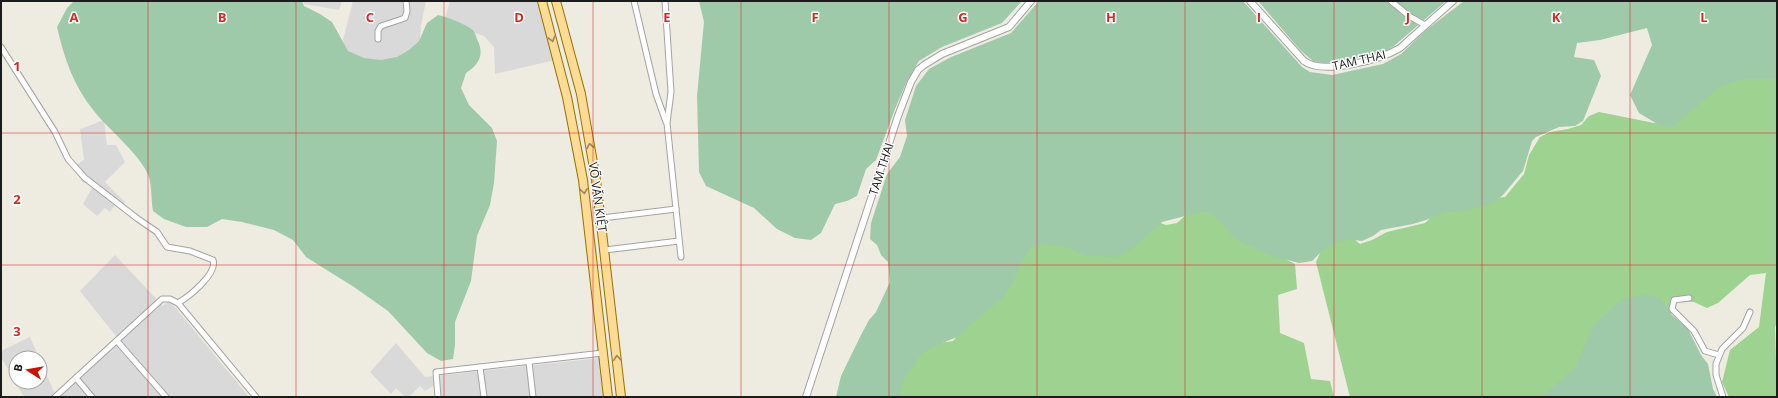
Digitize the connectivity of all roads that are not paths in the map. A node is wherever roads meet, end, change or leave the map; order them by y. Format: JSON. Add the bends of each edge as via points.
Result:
{"nodes":[{"id":1,"x":406,"y":1,"type":"edge"},
{"id":2,"x":542,"y":1,"type":"edge"},
{"id":3,"x":556,"y":1,"type":"edge"},
{"id":4,"x":634,"y":1,"type":"edge"},
{"id":5,"x":665,"y":1,"type":"edge"},
{"id":6,"x":1031,"y":1,"type":"edge"},
{"id":7,"x":1250,"y":1,"type":"edge"},
{"id":8,"x":1391,"y":1,"type":"edge"},
{"id":9,"x":1453,"y":1,"type":"edge"},
{"id":10,"x":1425,"y":25,"type":"junction"},
{"id":11,"x":378,"y":39,"type":"dead end"},
{"id":12,"x":1,"y":47,"type":"edge"},
{"id":13,"x":581,"y":94,"type":"junction"},
{"id":14,"x":567,"y":97,"type":"junction"},
{"id":15,"x":666,"y":123,"type":"junction"},
{"id":16,"x":676,"y":209,"type":"junction"},
{"id":17,"x":602,"y":218,"type":"junction"},
{"id":18,"x":679,"y":241,"type":"junction"},
{"id":19,"x":606,"y":250,"type":"junction"},
{"id":20,"x":681,"y":257,"type":"dead end"},
{"id":21,"x":1688,"y":298,"type":"dead end"},
{"id":22,"x":178,"y":303,"type":"junction"},
{"id":23,"x":1750,"y":312,"type":"dead end"},
{"id":24,"x":117,"y":341,"type":"junction"},
{"id":25,"x":603,"y":353,"type":"junction"},
{"id":26,"x":1719,"y":355,"type":"junction"},
{"id":27,"x":529,"y":362,"type":"junction"},
{"id":28,"x":480,"y":367,"type":"junction"},
{"id":29,"x":76,"y":378,"type":"junction"},
{"id":30,"x":55,"y":397,"type":"edge"},
{"id":31,"x":92,"y":397,"type":"edge"},
{"id":32,"x":166,"y":397,"type":"edge"},
{"id":33,"x":256,"y":397,"type":"edge"},
{"id":34,"x":438,"y":397,"type":"edge"},
{"id":35,"x":484,"y":397,"type":"edge"},
{"id":36,"x":533,"y":397,"type":"edge"},
{"id":37,"x":608,"y":397,"type":"edge"},
{"id":38,"x":621,"y":397,"type":"edge"},
{"id":39,"x":806,"y":397,"type":"edge"},
{"id":40,"x":1723,"y":397,"type":"edge"}],
"edges":[{"from":1,"to":11,"type":"street","via":[[405,18],[381,26]]},
{"from":2,"to":14,"type":"main road","name":"VÕ VĂN KIỆT","one_way":true},
{"from":3,"to":13,"type":"main road","name":"VÕ VĂN KIỆT"},
{"from":4,"to":15,"type":"street","via":[[656,94]]},
{"from":5,"to":15,"type":"street","via":[[671,92]]},
{"from":6,"to":39,"type":"street","name":"TAM THAI","via":[[1009,27],[942,54],[918,70],[911,82]]},
{"from":7,"to":10,"type":"street","name":"TAM THAI","via":[[1304,61],[1322,68],[1385,56],[1400,48]]},
{"from":8,"to":10,"type":"street"},
{"from":9,"to":10,"type":"street","name":"TAM THAI"},
{"from":12,"to":22,"type":"street","via":[[68,159],[85,178],[154,229],[167,247],[190,251],[213,260],[212,271],[205,280],[189,297]]},
{"from":13,"to":14,"type":"main road"},
{"from":17,"to":13,"type":"main road","name":"VÕ VĂN KIỆT","one_way":true},
{"from":14,"to":25,"type":"main road","name":"VÕ VĂN KIỆT","one_way":true,"via":[[583,180]]},
{"from":15,"to":16,"type":"street"},
{"from":16,"to":17,"type":"street"},
{"from":16,"to":18,"type":"street"},
{"from":17,"to":19,"type":"main road","name":"VÕ VĂN KIỆT"},
{"from":18,"to":19,"type":"street"},
{"from":18,"to":20,"type":"street"},
{"from":38,"to":19,"type":"main road","name":"VÕ VĂN KIỆT","one_way":true},
{"from":21,"to":26,"type":"street","via":[[1674,300],[1672,309],[1694,331],[1705,351]]},
{"from":22,"to":24,"type":"street","via":[[162,299]]},
{"from":22,"to":33,"type":"street"},
{"from":23,"to":26,"type":"street","via":[[1743,328]]},
{"from":24,"to":29,"type":"street"},
{"from":24,"to":32,"type":"street"},
{"from":25,"to":27,"type":"street"},
{"from":25,"to":37,"type":"main road","name":"VÕ VĂN KIỆT"},
{"from":26,"to":40,"type":"street","via":[[1716,375]]},
{"from":27,"to":28,"type":"street"},
{"from":27,"to":36,"type":"street"},
{"from":28,"to":34,"type":"street","via":[[436,372]]},
{"from":28,"to":35,"type":"street"},
{"from":29,"to":30,"type":"street"},
{"from":29,"to":31,"type":"street"}]}
